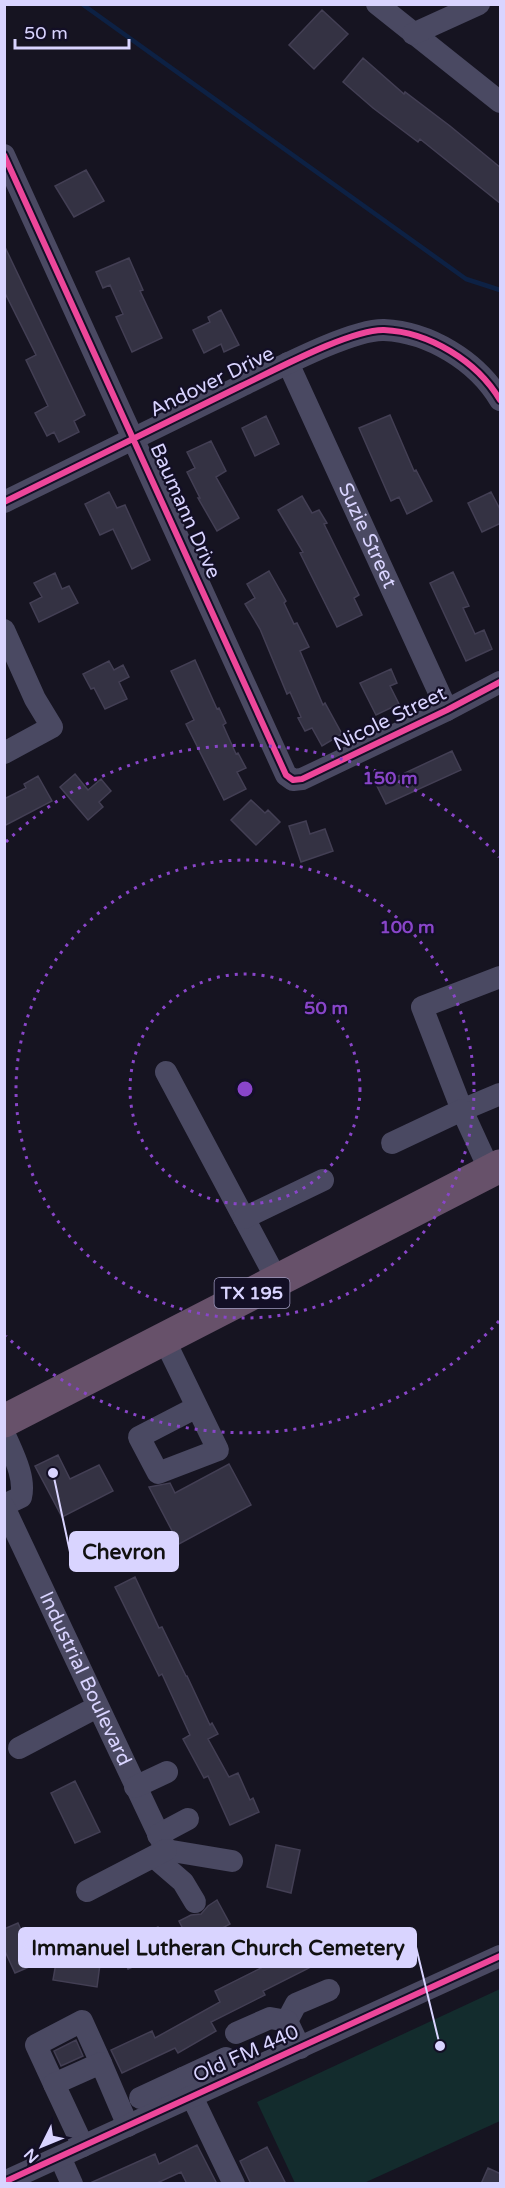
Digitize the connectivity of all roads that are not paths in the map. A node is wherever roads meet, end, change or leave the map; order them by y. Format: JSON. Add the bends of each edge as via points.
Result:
{"nodes":[{"id":1,"x":377,"y":4,"type":"edge"},
{"id":2,"x":479,"y":4,"type":"edge"},
{"id":3,"x":413,"y":34,"type":"junction"},
{"id":4,"x":501,"y":102,"type":"edge"},
{"id":5,"x":4,"y":155,"type":"edge"},
{"id":6,"x":288,"y":363,"type":"junction"},
{"id":7,"x":501,"y":400,"type":"edge"},
{"id":8,"x":134,"y":438,"type":"junction"},
{"id":9,"x":4,"y":502,"type":"edge"},
{"id":10,"x":4,"y":630,"type":"edge"},
{"id":11,"x":501,"y":682,"type":"edge"},
{"id":12,"x":447,"y":710,"type":"junction"},
{"id":13,"x":4,"y":753,"type":"edge"},
{"id":14,"x":292,"y":780,"type":"joint"},
{"id":15,"x":501,"y":977,"type":"edge"},
{"id":16,"x":166,"y":1072,"type":"dead end"},
{"id":17,"x":501,"y":1094,"type":"edge"},
{"id":18,"x":462,"y":1110,"type":"junction"},
{"id":19,"x":392,"y":1143,"type":"dead end"},
{"id":20,"x":495,"y":1168,"type":"edge"},
{"id":21,"x":323,"y":1180,"type":"dead end"},
{"id":22,"x":244,"y":1218,"type":"junction"},
{"id":23,"x":277,"y":1280,"type":"junction"},
{"id":24,"x":164,"y":1339,"type":"junction"},
{"id":25,"x":197,"y":1407,"type":"dead end"},
{"id":26,"x":4,"y":1421,"type":"edge"},
{"id":27,"x":4,"y":1433,"type":"edge"},
{"id":28,"x":4,"y":1506,"type":"edge"},
{"id":29,"x":97,"y":1707,"type":"junction"},
{"id":30,"x":19,"y":1748,"type":"dead end"},
{"id":31,"x":168,"y":1772,"type":"dead end"},
{"id":32,"x":135,"y":1787,"type":"junction"},
{"id":33,"x":188,"y":1819,"type":"dead end"},
{"id":34,"x":159,"y":1847,"type":"junction"},
{"id":35,"x":232,"y":1861,"type":"dead end"},
{"id":36,"x":87,"y":1891,"type":"dead end"},
{"id":37,"x":195,"y":1902,"type":"dead end"},
{"id":38,"x":501,"y":1956,"type":"edge"},
{"id":39,"x":329,"y":1990,"type":"dead end"},
{"id":40,"x":287,"y":2021,"type":"junction"},
{"id":41,"x":237,"y":2032,"type":"dead end"},
{"id":42,"x":300,"y":2048,"type":"junction"},
{"id":43,"x":226,"y":2058,"type":"dead end"},
{"id":44,"x":101,"y":2063,"type":"junction"},
{"id":45,"x":54,"y":2084,"type":"junction"},
{"id":46,"x":187,"y":2087,"type":"junction"},
{"id":47,"x":140,"y":2098,"type":"dead end"},
{"id":48,"x":128,"y":2126,"type":"junction"},
{"id":49,"x":83,"y":2146,"type":"junction"},
{"id":50,"x":60,"y":2157,"type":"junction"},
{"id":51,"x":4,"y":2182,"type":"edge"},
{"id":52,"x":72,"y":2184,"type":"edge"},
{"id":53,"x":234,"y":2184,"type":"edge"}],
"edges":[{"from":1,"to":3,"type":"street"},
{"from":2,"to":3,"type":"street"},
{"from":3,"to":4,"type":"street"},
{"from":5,"to":8,"type":"street","name":"Baumann Drive"},
{"from":6,"to":7,"type":"street","name":"Andover Drive","via":[[347,338],[383,330],[441,346],[469,364]]},
{"from":6,"to":8,"type":"street","name":"Andover Drive"},
{"from":6,"to":12,"type":"street","name":"Suzie Street"},
{"from":8,"to":9,"type":"street","name":"Andover Drive"},
{"from":8,"to":14,"type":"street","name":"Baumann Drive","via":[[286,775]]},
{"from":10,"to":13,"type":"street","via":[[34,699],[52,727]]},
{"from":11,"to":12,"type":"street","name":"Nicole Street"},
{"from":12,"to":14,"type":"street","name":"Nicole Street","via":[[302,779]]},
{"from":15,"to":18,"type":"street","via":[[422,1007]]},
{"from":16,"to":22,"type":"street"},
{"from":17,"to":18,"type":"street"},
{"from":18,"to":19,"type":"street"},
{"from":18,"to":20,"type":"street"},
{"from":20,"to":23,"type":"highway","number":"TX 195"},
{"from":21,"to":22,"type":"street"},
{"from":22,"to":23,"type":"street"},
{"from":23,"to":24,"type":"highway","number":"TX 195"},
{"from":24,"to":25,"type":"street"},
{"from":24,"to":26,"type":"highway","number":"TX 195"},
{"from":27,"to":28,"type":"street","via":[[23,1490],[21,1497]]},
{"from":28,"to":29,"type":"street","name":"Industrial Boulevard"},
{"from":29,"to":30,"type":"street"},
{"from":29,"to":32,"type":"street","name":"Industrial Boulevard"},
{"from":31,"to":32,"type":"street"},
{"from":32,"to":34,"type":"street","name":"Industrial Boulevard"},
{"from":33,"to":34,"type":"street"},
{"from":34,"to":35,"type":"street"},
{"from":34,"to":36,"type":"street"},
{"from":34,"to":37,"type":"street"},
{"from":38,"to":42,"type":"street","name":"Old FM 440"},
{"from":39,"to":40,"type":"street","via":[[296,2004]]},
{"from":40,"to":41,"type":"street","via":[[270,2018]]},
{"from":40,"to":42,"type":"street"},
{"from":42,"to":46,"type":"street","name":"Old FM 440"},
{"from":43,"to":46,"type":"street"},
{"from":44,"to":45,"type":"street"},
{"from":44,"to":45,"type":"street","via":[[82,2021],[36,2045]]},
{"from":44,"to":48,"type":"street"},
{"from":45,"to":49,"type":"street"},
{"from":46,"to":47,"type":"street"},
{"from":46,"to":48,"type":"street","name":"Old FM 440"},
{"from":46,"to":53,"type":"street"},
{"from":48,"to":49,"type":"street","name":"Old FM 440"},
{"from":49,"to":50,"type":"street","name":"Old FM 440"},
{"from":50,"to":51,"type":"street","name":"Old FM 440"},
{"from":50,"to":52,"type":"street"}]}
